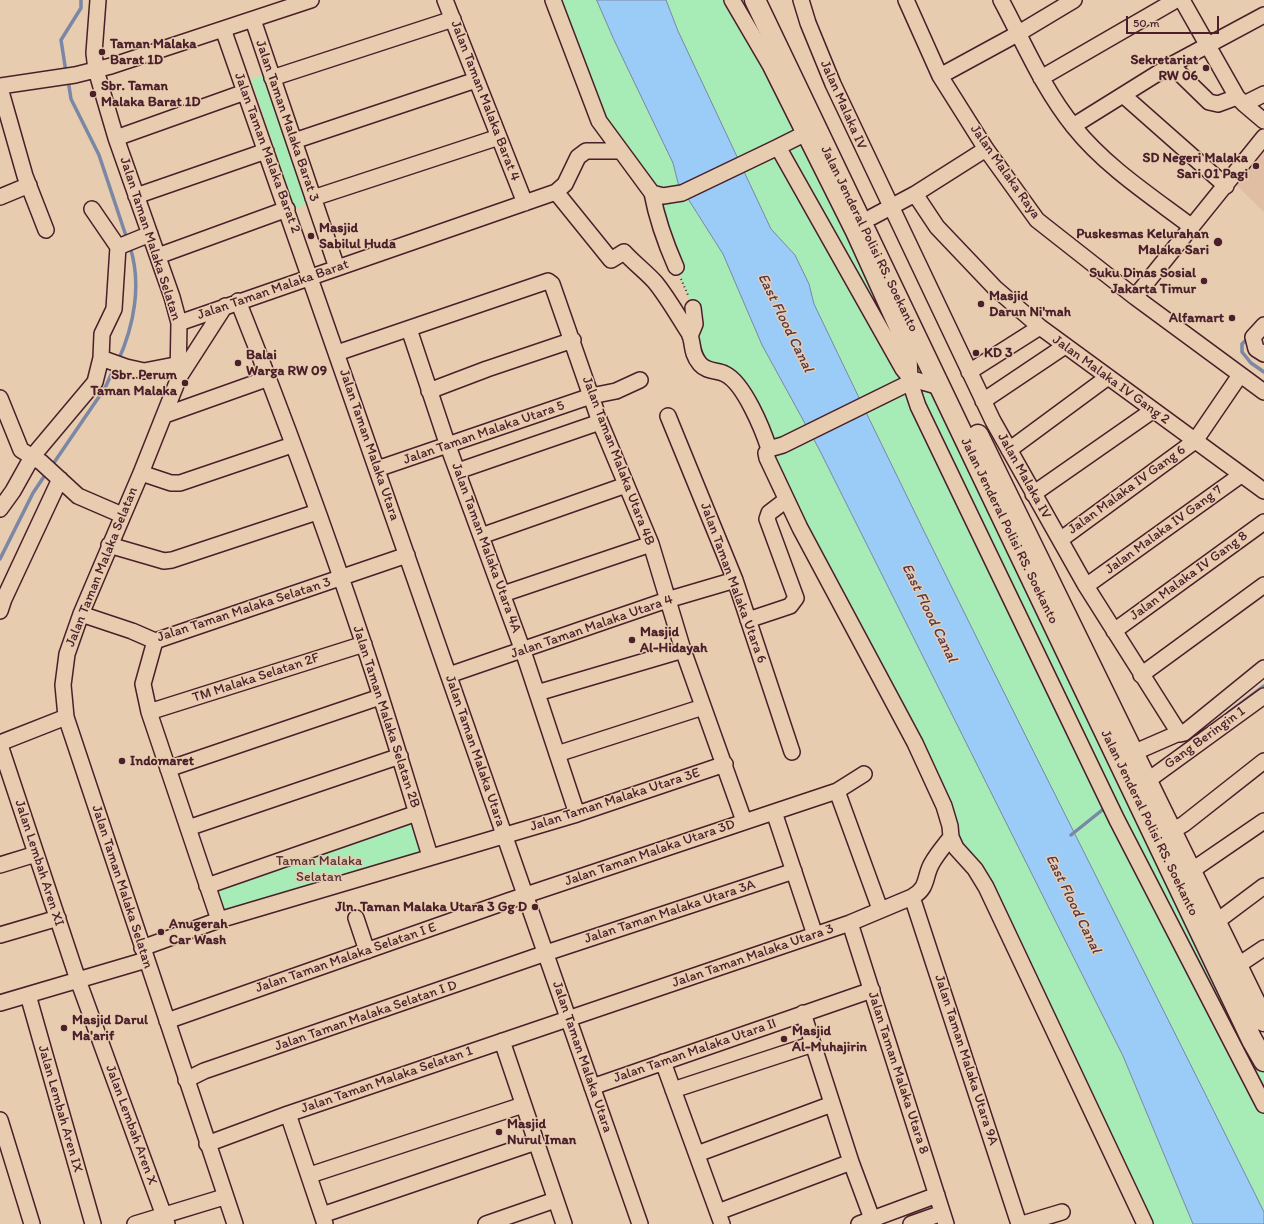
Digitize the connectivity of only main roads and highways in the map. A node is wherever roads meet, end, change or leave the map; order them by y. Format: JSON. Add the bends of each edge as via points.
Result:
{"nodes":[{"id":1,"x":755,"y":0,"type":"edge"},
{"id":2,"x":770,"y":0,"type":"edge"},
{"id":3,"x":1256,"y":1012,"type":"edge"},
{"id":4,"x":1264,"y":1061,"type":"edge"}],
"edges":[{"from":1,"to":3,"type":"main road","name":"Jalan Jenderal Polisi RS. Soekanto","via":[[940,387]]},
{"from":2,"to":3,"type":"main road","name":"Jalan Jenderal Polisi RS. Soekanto","via":[[872,217],[1216,922]]},
{"from":3,"to":4,"type":"main road","name":"Jalan Jenderal Polisi RS. Soekanto"}]}
